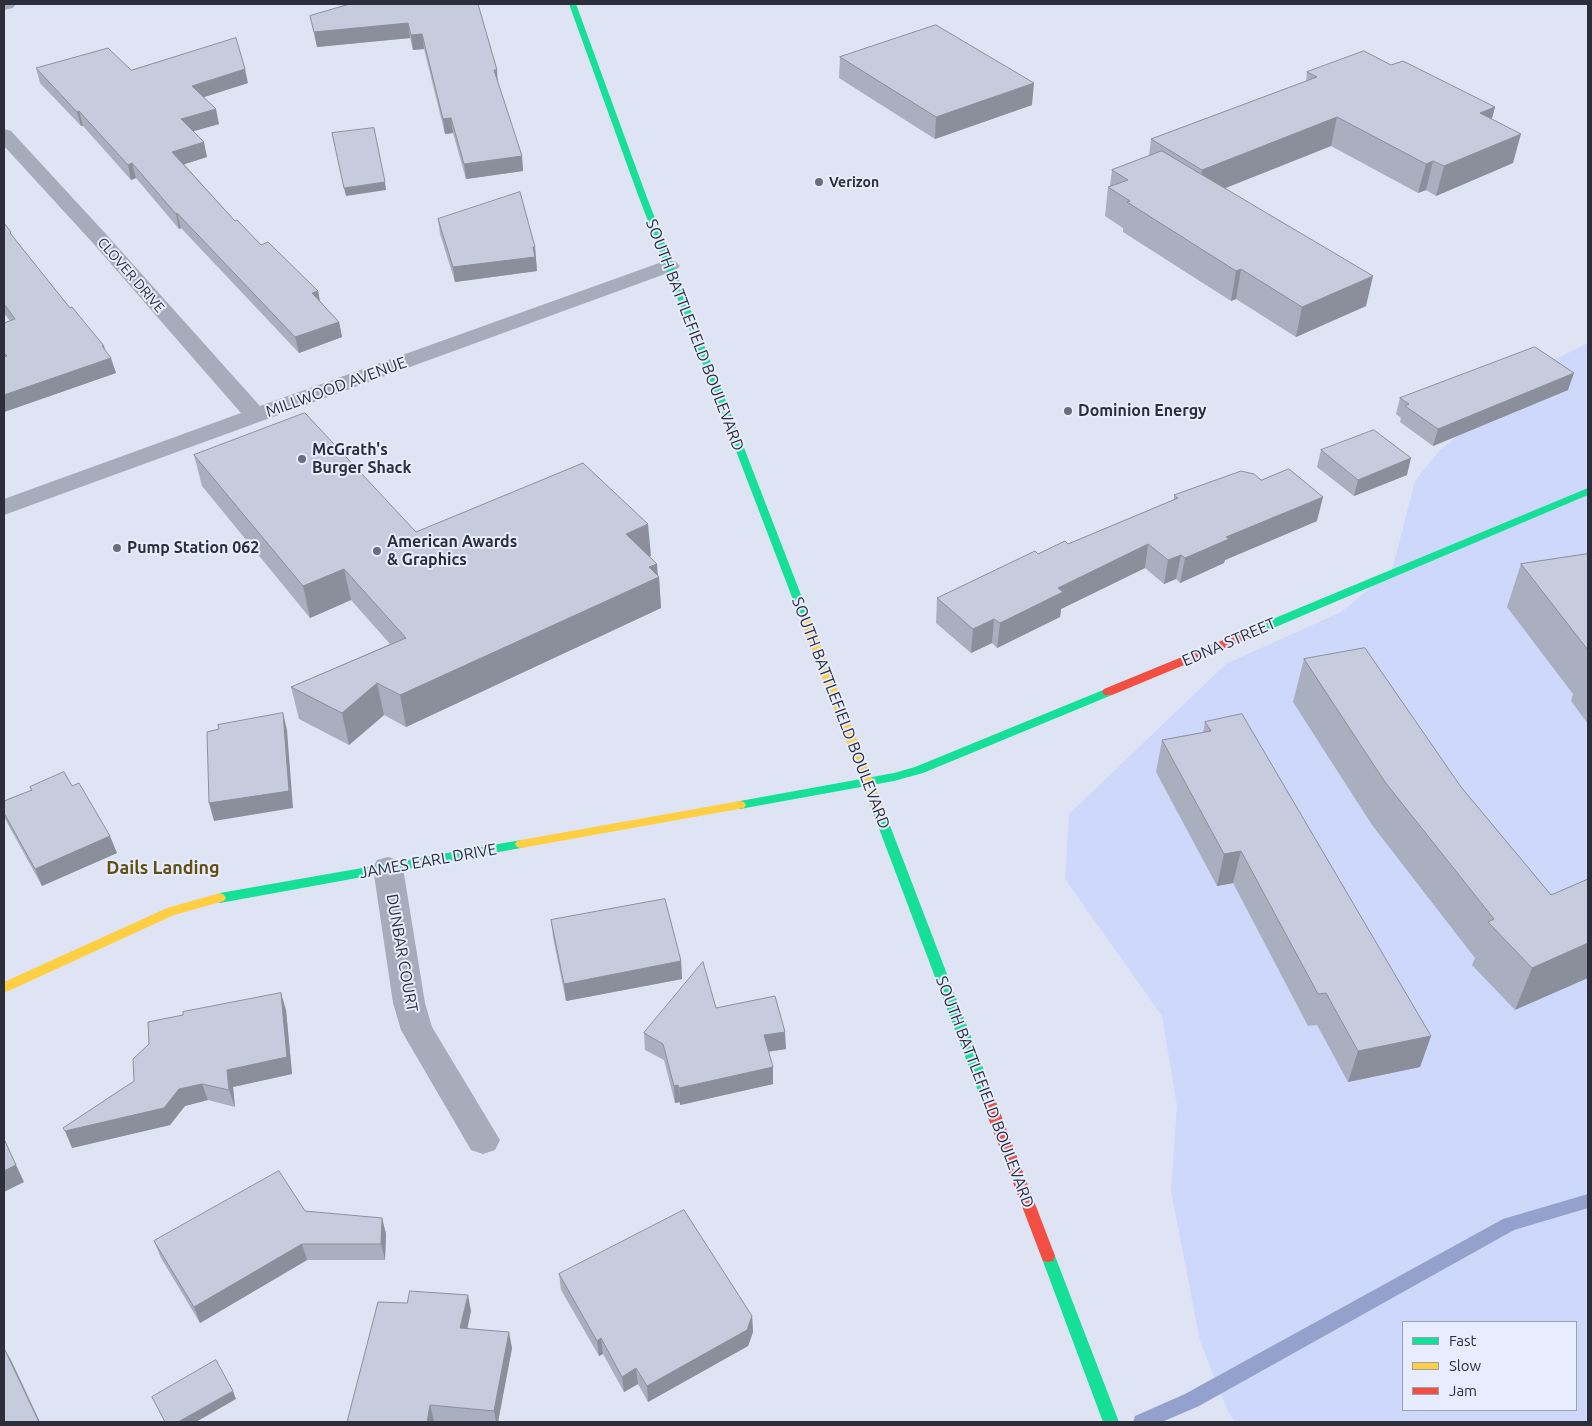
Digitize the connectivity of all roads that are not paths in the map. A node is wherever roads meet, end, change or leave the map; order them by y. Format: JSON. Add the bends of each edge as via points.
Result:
{"nodes":[{"id":1,"x":572,"y":4,"type":"edge"},
{"id":2,"x":4,"y":135,"type":"edge"},
{"id":3,"x":669,"y":266,"type":"junction"},
{"id":4,"x":256,"y":416,"type":"junction"},
{"id":5,"x":1588,"y":491,"type":"edge"},
{"id":6,"x":4,"y":507,"type":"edge"},
{"id":7,"x":867,"y":782,"type":"junction"},
{"id":8,"x":388,"y":868,"type":"junction"},
{"id":9,"x":4,"y":988,"type":"edge"},
{"id":10,"x":483,"y":1140,"type":"dead end"},
{"id":11,"x":1111,"y":1422,"type":"edge"}],
"edges":[{"from":1,"to":3,"type":"main road","name":"SOUTH BATTLEFIELD BOULEVARD","via":[[614,125]]},
{"from":2,"to":4,"type":"street","name":"CLOVER DRIVE"},
{"from":3,"to":4,"type":"street","name":"MILLWOOD AVENUE"},
{"from":3,"to":7,"type":"main road","name":"SOUTH BATTLEFIELD BOULEVARD"},
{"from":4,"to":6,"type":"street","name":"MILLWOOD AVENUE"},
{"from":5,"to":7,"type":"main road","name":"EDNA STREET","via":[[919,770]]},
{"from":7,"to":8,"type":"main road","name":"JAMES EARL DRIVE"},
{"from":7,"to":11,"type":"main road","name":"SOUTH BATTLEFIELD BOULEVARD"},
{"from":8,"to":9,"type":"main road","name":"JAMES EARL DRIVE","via":[[209,900],[171,911]]},
{"from":8,"to":10,"type":"street","name":"DUNBAR COURT","via":[[409,1003],[417,1030]]}]}
